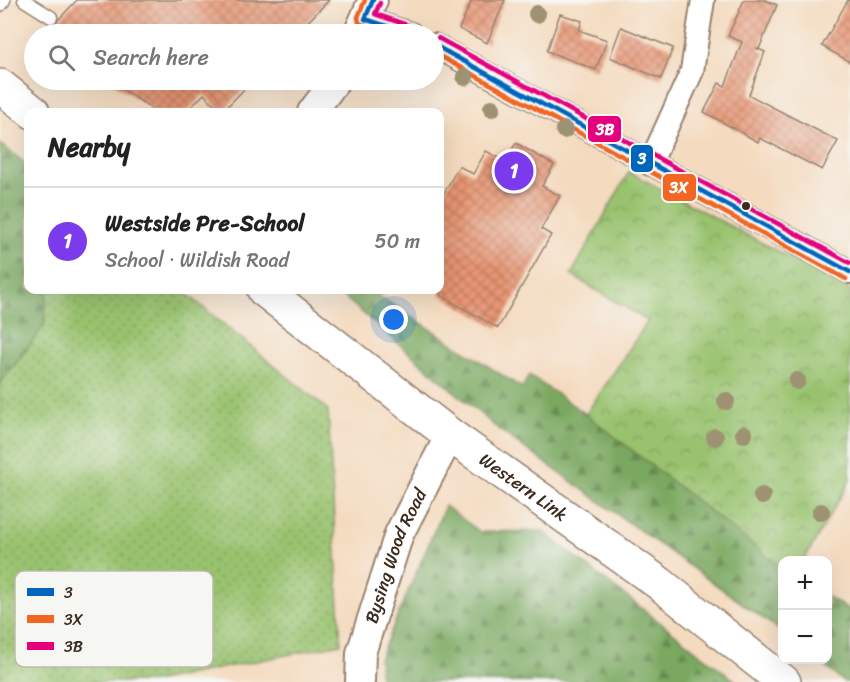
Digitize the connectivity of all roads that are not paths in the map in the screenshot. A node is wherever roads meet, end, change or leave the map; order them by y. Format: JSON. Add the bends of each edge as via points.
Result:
{"nodes":[{"id":1,"x":4,"y":0,"type":"edge"},
{"id":2,"x":24,"y":0,"type":"edge"},
{"id":3,"x":703,"y":0,"type":"edge"},
{"id":4,"x":0,"y":5,"type":"edge"},
{"id":5,"x":51,"y":17,"type":"dead end"},
{"id":6,"x":365,"y":18,"type":"edge"},
{"id":7,"x":382,"y":24,"type":"edge"},
{"id":8,"x":444,"y":51,"type":"edge"},
{"id":9,"x":0,"y":86,"type":"edge"},
{"id":10,"x":328,"y":90,"type":"edge"},
{"id":11,"x":28,"y":108,"type":"edge"},
{"id":12,"x":315,"y":108,"type":"edge"},
{"id":13,"x":650,"y":164,"type":"junction"},
{"id":14,"x":850,"y":272,"type":"edge"},
{"id":15,"x":269,"y":294,"type":"edge"},
{"id":16,"x":450,"y":435,"type":"junction"},
{"id":17,"x":360,"y":682,"type":"edge"},
{"id":18,"x":784,"y":682,"type":"edge"}],
"edges":[{"from":1,"to":4,"type":"lane"},
{"from":2,"to":5,"type":"lane"},
{"from":3,"to":13,"type":"street","via":[[692,71]]},
{"from":6,"to":7,"type":"street"},
{"from":8,"to":13,"type":"street"},
{"from":9,"to":11,"type":"main road"},
{"from":10,"to":12,"type":"street"},
{"from":13,"to":14,"type":"street"},
{"from":15,"to":16,"type":"main road","name":"Western Link"},
{"from":16,"to":17,"type":"street","name":"Bysing Wood Road","via":[[399,534],[361,653]]},
{"from":16,"to":18,"type":"main road","name":"Western Link","via":[[659,584]]}]}
